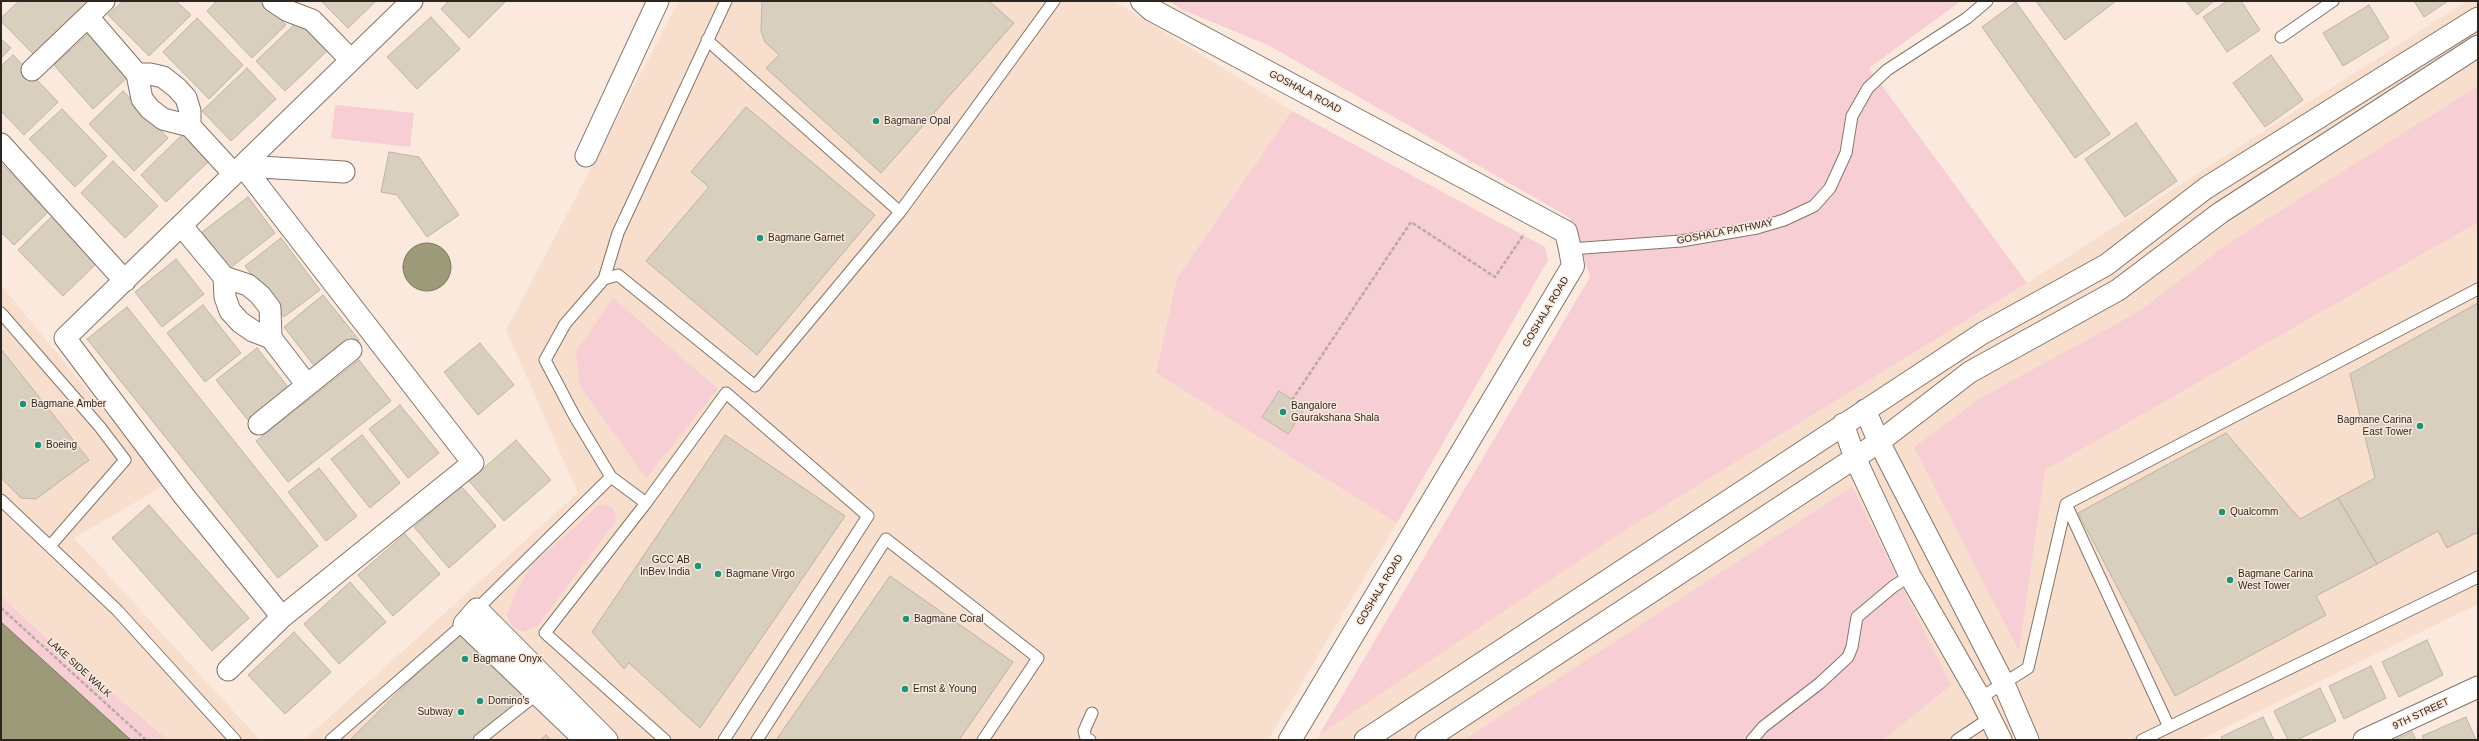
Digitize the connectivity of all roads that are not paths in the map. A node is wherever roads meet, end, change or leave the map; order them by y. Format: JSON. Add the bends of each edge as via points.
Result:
{"nodes":[{"id":1,"x":104,"y":1,"type":"edge"},
{"id":2,"x":273,"y":1,"type":"edge"},
{"id":3,"x":412,"y":1,"type":"edge"},
{"id":4,"x":658,"y":1,"type":"edge"},
{"id":5,"x":726,"y":1,"type":"edge"},
{"id":6,"x":1054,"y":1,"type":"edge"},
{"id":7,"x":1142,"y":1,"type":"edge"},
{"id":8,"x":1987,"y":1,"type":"edge"},
{"id":9,"x":2333,"y":1,"type":"edge"},
{"id":10,"x":310,"y":10,"type":"edge"},
{"id":11,"x":88,"y":17,"type":"junction"},
{"id":12,"x":2478,"y":18,"type":"edge"},
{"id":13,"x":2282,"y":37,"type":"dead end"},
{"id":14,"x":707,"y":40,"type":"junction"},
{"id":15,"x":2478,"y":46,"type":"edge"},
{"id":16,"x":351,"y":60,"type":"junction"},
{"id":17,"x":32,"y":70,"type":"dead end"},
{"id":18,"x":137,"y":74,"type":"junction"},
{"id":19,"x":190,"y":126,"type":"junction"},
{"id":20,"x":1,"y":144,"type":"edge"},
{"id":21,"x":586,"y":156,"type":"dead end"},
{"id":22,"x":239,"y":170,"type":"junction"},
{"id":23,"x":344,"y":172,"type":"dead end"},
{"id":24,"x":900,"y":212,"type":"junction"},
{"id":25,"x":181,"y":225,"type":"junction"},
{"id":26,"x":1570,"y":249,"type":"junction"},
{"id":27,"x":224,"y":278,"type":"junction"},
{"id":28,"x":604,"y":279,"type":"junction"},
{"id":29,"x":125,"y":281,"type":"junction"},
{"id":30,"x":2478,"y":290,"type":"edge"},
{"id":31,"x":1,"y":312,"type":"edge"},
{"id":32,"x":271,"y":338,"type":"junction"},
{"id":33,"x":351,"y":350,"type":"dead end"},
{"id":34,"x":307,"y":385,"type":"junction"},
{"id":35,"x":1865,"y":410,"type":"junction"},
{"id":36,"x":259,"y":424,"type":"dead end"},
{"id":37,"x":1843,"y":424,"type":"junction"},
{"id":38,"x":1879,"y":442,"type":"junction"},
{"id":39,"x":1855,"y":458,"type":"junction"},
{"id":40,"x":611,"y":477,"type":"junction"},
{"id":41,"x":1,"y":500,"type":"edge"},
{"id":42,"x":646,"y":502,"type":"junction"},
{"id":43,"x":2066,"y":504,"type":"junction"},
{"id":44,"x":50,"y":546,"type":"junction"},
{"id":45,"x":1910,"y":576,"type":"junction"},
{"id":46,"x":2478,"y":577,"type":"edge"},
{"id":47,"x":471,"y":616,"type":"junction"},
{"id":48,"x":282,"y":617,"type":"junction"},
{"id":49,"x":228,"y":670,"type":"dead end"},
{"id":50,"x":2004,"y":684,"type":"junction"},
{"id":51,"x":2478,"y":687,"type":"edge"},
{"id":52,"x":537,"y":694,"type":"junction"},
{"id":53,"x":1980,"y":698,"type":"junction"},
{"id":54,"x":1092,"y":713,"type":"dead end"},
{"id":55,"x":1990,"y":718,"type":"junction"},
{"id":56,"x":2169,"y":727,"type":"junction"},
{"id":57,"x":235,"y":740,"type":"edge"},
{"id":58,"x":331,"y":740,"type":"edge"},
{"id":59,"x":479,"y":740,"type":"edge"},
{"id":60,"x":584,"y":740,"type":"edge"},
{"id":61,"x":607,"y":740,"type":"edge"},
{"id":62,"x":665,"y":740,"type":"edge"},
{"id":63,"x":724,"y":740,"type":"edge"},
{"id":64,"x":757,"y":740,"type":"edge"},
{"id":65,"x":983,"y":740,"type":"edge"},
{"id":66,"x":1090,"y":740,"type":"edge"},
{"id":67,"x":1290,"y":740,"type":"edge"},
{"id":68,"x":1365,"y":740,"type":"edge"},
{"id":69,"x":1426,"y":740,"type":"edge"},
{"id":70,"x":1752,"y":740,"type":"edge"},
{"id":71,"x":1957,"y":740,"type":"edge"},
{"id":72,"x":2001,"y":740,"type":"edge"},
{"id":73,"x":2028,"y":740,"type":"edge"},
{"id":74,"x":2142,"y":740,"type":"edge"},
{"id":75,"x":2364,"y":740,"type":"edge"}],
"edges":[{"from":1,"to":11,"type":"street"},
{"from":2,"to":10,"type":"street","via":[[288,11]]},
{"from":3,"to":16,"type":"street"},
{"from":4,"to":21,"type":"street"},
{"from":5,"to":14,"type":"lane"},
{"from":6,"to":24,"type":"lane"},
{"from":7,"to":26,"type":"street","name":"GOSHALA ROAD","via":[[1152,10],[1566,232]]},
{"from":8,"to":26,"type":"lane","name":"GOSHALA PATHWAY","via":[[1967,18],[1887,70],[1868,88],[1852,116],[1846,154],[1830,188],[1814,206],[1784,220],[1757,228],[1681,241]]},
{"from":9,"to":13,"type":"lane"},
{"from":10,"to":16,"type":"street"},
{"from":11,"to":17,"type":"street"},
{"from":11,"to":18,"type":"street"},
{"from":12,"to":35,"type":"street","via":[[2206,188],[2106,264],[1983,333]]},
{"from":14,"to":24,"type":"lane"},
{"from":14,"to":28,"type":"lane","via":[[618,233]]},
{"from":15,"to":38,"type":"street","via":[[2220,213],[2118,290],[1970,372]]},
{"from":16,"to":22,"type":"street"},
{"from":18,"to":19,"type":"street","via":[[142,99],[150,109],[163,119]]},
{"from":18,"to":19,"type":"street","via":[[163,77],[177,88],[186,98],[190,111]]},
{"from":19,"to":22,"type":"street"},
{"from":20,"to":29,"type":"street"},
{"from":22,"to":23,"type":"street"},
{"from":22,"to":25,"type":"street"},
{"from":22,"to":48,"type":"street","via":[[473,463]]},
{"from":24,"to":28,"type":"lane","via":[[755,386],[618,275]]},
{"from":25,"to":27,"type":"street"},
{"from":25,"to":29,"type":"street"},
{"from":26,"to":67,"type":"street","name":"GOSHALA ROAD","via":[[1573,266]]},
{"from":27,"to":32,"type":"street","via":[[225,297],[230,311],[253,331]]},
{"from":27,"to":32,"type":"street","via":[[248,285],[260,295],[270,308]]},
{"from":28,"to":40,"type":"lane","via":[[565,324],[545,360]]},
{"from":29,"to":48,"type":"street","via":[[66,338],[184,496]]},
{"from":30,"to":43,"type":"lane"},
{"from":31,"to":44,"type":"lane","via":[[100,427],[125,460]]},
{"from":32,"to":34,"type":"street"},
{"from":33,"to":34,"type":"street"},
{"from":34,"to":36,"type":"street"},
{"from":35,"to":37,"type":"street"},
{"from":35,"to":38,"type":"street"},
{"from":37,"to":39,"type":"street"},
{"from":37,"to":68,"type":"street"},
{"from":38,"to":39,"type":"street"},
{"from":38,"to":50,"type":"street"},
{"from":39,"to":45,"type":"street"},
{"from":39,"to":69,"type":"street"},
{"from":40,"to":42,"type":"lane"},
{"from":40,"to":47,"type":"lane"},
{"from":41,"to":44,"type":"lane"},
{"from":42,"to":62,"type":"lane","via":[[545,633]]},
{"from":42,"to":63,"type":"lane","via":[[726,393],[868,516]]},
{"from":43,"to":50,"type":"lane","via":[[2028,668]]},
{"from":43,"to":56,"type":"lane"},
{"from":44,"to":57,"type":"lane","via":[[117,610]]},
{"from":45,"to":53,"type":"street"},
{"from":45,"to":70,"type":"lane","via":[[1857,617],[1848,657],[1820,683],[1763,727]]},
{"from":46,"to":56,"type":"lane"},
{"from":47,"to":52,"type":"street"},
{"from":47,"to":58,"type":"lane"},
{"from":47,"to":61,"type":"street"},
{"from":48,"to":49,"type":"street"},
{"from":50,"to":53,"type":"lane"},
{"from":50,"to":73,"type":"street"},
{"from":51,"to":75,"type":"street","name":"9TH STREET"},
{"from":52,"to":59,"type":"lane"},
{"from":52,"to":60,"type":"street"},
{"from":53,"to":55,"type":"street"},
{"from":54,"to":66,"type":"lane","via":[[1084,731]]},
{"from":55,"to":71,"type":"lane"},
{"from":55,"to":72,"type":"street"},
{"from":56,"to":74,"type":"lane"},
{"from":64,"to":65,"type":"lane","via":[[886,539],[1038,658]]}]}
